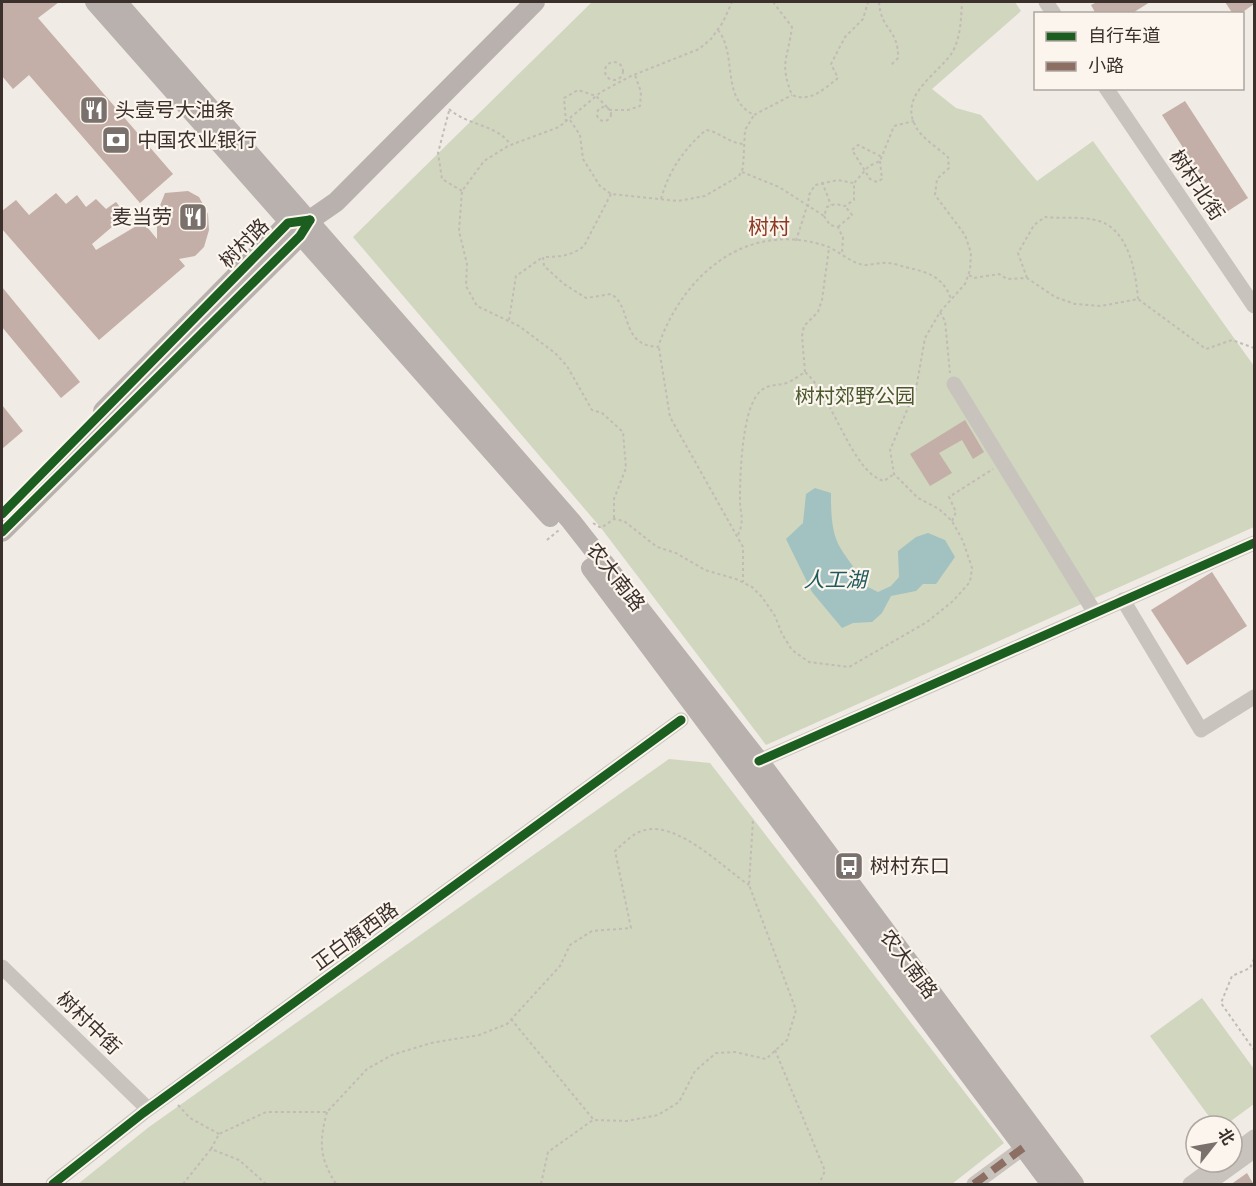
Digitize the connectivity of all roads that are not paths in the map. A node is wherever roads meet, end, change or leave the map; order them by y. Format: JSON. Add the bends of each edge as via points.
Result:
{"nodes":[{"id":1,"x":95,"y":2,"type":"edge"},
{"id":2,"x":117,"y":2,"type":"edge"},
{"id":3,"x":535,"y":2,"type":"edge"},
{"id":4,"x":1107,"y":90,"type":"edge"},
{"id":5,"x":300,"y":226,"type":"junction"},
{"id":6,"x":1254,"y":306,"type":"edge"},
{"id":7,"x":954,"y":384,"type":"road end"},
{"id":8,"x":2,"y":514,"type":"edge"},
{"id":9,"x":2,"y":532,"type":"edge"},
{"id":10,"x":1254,"y":543,"type":"edge"},
{"id":11,"x":1123,"y":600,"type":"junction"},
{"id":12,"x":1095,"y":613,"type":"junction"},
{"id":13,"x":1254,"y":697,"type":"edge"},
{"id":14,"x":681,"y":720,"type":"dead end"},
{"id":15,"x":759,"y":761,"type":"junction"},
{"id":16,"x":2,"y":967,"type":"edge"},
{"id":17,"x":148,"y":1109,"type":"junction"},
{"id":18,"x":1023,"y":1148,"type":"junction"},
{"id":19,"x":1254,"y":1151,"type":"edge"},
{"id":20,"x":1204,"y":1174,"type":"edge"},
{"id":21,"x":53,"y":1185,"type":"edge"},
{"id":22,"x":974,"y":1185,"type":"edge"},
{"id":23,"x":1051,"y":1185,"type":"edge"},
{"id":24,"x":1074,"y":1185,"type":"edge"},
{"id":25,"x":1190,"y":1185,"type":"edge"},
{"id":26,"x":1208,"y":1185,"type":"edge"}],
"edges":[{"from":1,"to":5,"type":"main road","name":"农大南路"},
{"from":2,"to":5,"type":"main road","name":"农大南路"},
{"from":3,"to":5,"type":"main road","name":"树村路","via":[[445,102],[336,202]]},
{"from":4,"to":6,"type":"street","name":"树村北街"},
{"from":5,"to":8,"type":"main road","name":"树村路"},
{"from":5,"to":9,"type":"main road","name":"树村路"},
{"from":5,"to":15,"type":"main road","name":"农大南路","via":[[571,521]]},
{"from":5,"to":18,"type":"main road","name":"农大南路","via":[[568,537]]},
{"from":7,"to":12,"type":"street"},
{"from":10,"to":11,"type":"street"},
{"from":11,"to":12,"type":"street"},
{"from":11,"to":13,"type":"street","via":[[1201,730]]},
{"from":12,"to":15,"type":"street"},
{"from":14,"to":17,"type":"street","name":"正白旗西路"},
{"from":15,"to":24,"type":"main road","name":"农大南路"},
{"from":16,"to":17,"type":"street","name":"树村中街"},
{"from":17,"to":21,"type":"street","name":"正白旗西路"},
{"from":18,"to":22,"type":"street"},
{"from":18,"to":23,"type":"main road","name":"农大南路"},
{"from":19,"to":26,"type":"street"},
{"from":20,"to":25,"type":"street"}]}
